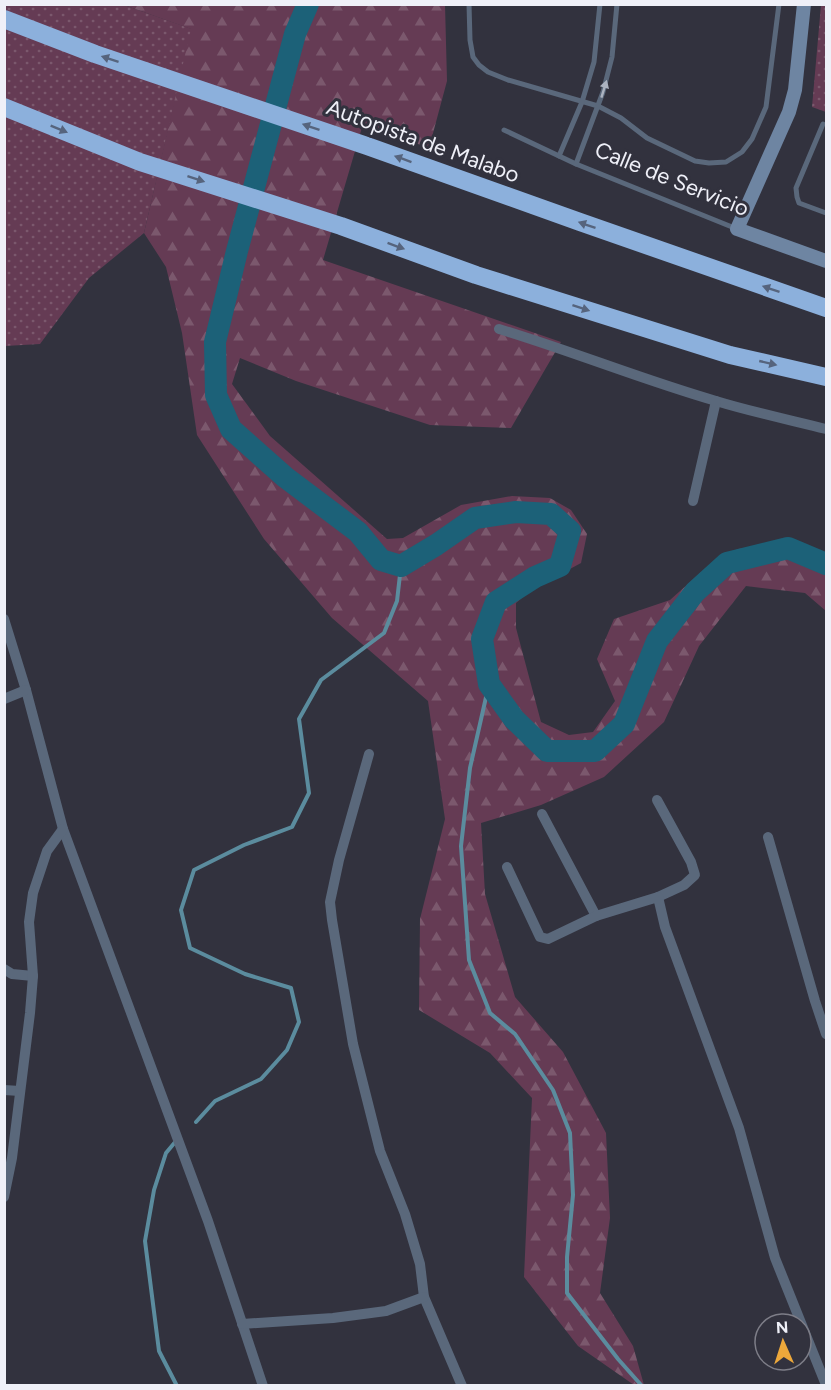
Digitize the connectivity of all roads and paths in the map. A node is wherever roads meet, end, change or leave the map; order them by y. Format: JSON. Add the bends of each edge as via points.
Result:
{"nodes":[{"id":1,"x":469,"y":4,"type":"edge"},
{"id":2,"x":600,"y":4,"type":"edge"},
{"id":3,"x":616,"y":4,"type":"edge"},
{"id":4,"x":779,"y":4,"type":"edge"},
{"id":5,"x":804,"y":4,"type":"edge"},
{"id":6,"x":4,"y":19,"type":"edge"},
{"id":7,"x":582,"y":102,"type":"junction"},
{"id":8,"x":598,"y":106,"type":"junction"},
{"id":9,"x":4,"y":107,"type":"edge"},
{"id":10,"x":823,"y":124,"type":"dead end"},
{"id":11,"x":504,"y":130,"type":"dead end"},
{"id":12,"x":559,"y":156,"type":"junction"},
{"id":13,"x":576,"y":164,"type":"junction"},
{"id":14,"x":826,"y":213,"type":"edge"},
{"id":15,"x":737,"y":229,"type":"junction"},
{"id":16,"x":826,"y":261,"type":"edge"},
{"id":17,"x":826,"y":308,"type":"edge"},
{"id":18,"x":499,"y":329,"type":"dead end"},
{"id":19,"x":826,"y":377,"type":"edge"},
{"id":20,"x":716,"y":401,"type":"junction"},
{"id":21,"x":826,"y":429,"type":"edge"},
{"id":22,"x":693,"y":501,"type":"dead end"},
{"id":23,"x":4,"y":620,"type":"edge"},
{"id":24,"x":26,"y":690,"type":"junction"},
{"id":25,"x":4,"y":699,"type":"edge"},
{"id":26,"x":369,"y":754,"type":"dead end"},
{"id":27,"x":657,"y":800,"type":"dead end"},
{"id":28,"x":542,"y":814,"type":"dead end"},
{"id":29,"x":63,"y":829,"type":"junction"},
{"id":30,"x":768,"y":837,"type":"dead end"},
{"id":31,"x":507,"y":867,"type":"dead end"},
{"id":32,"x":658,"y":897,"type":"junction"},
{"id":33,"x":596,"y":916,"type":"junction"},
{"id":34,"x":4,"y":969,"type":"edge"},
{"id":35,"x":33,"y":976,"type":"junction"},
{"id":36,"x":826,"y":1034,"type":"edge"},
{"id":37,"x":4,"y":1090,"type":"edge"},
{"id":38,"x":20,"y":1091,"type":"junction"},
{"id":39,"x":4,"y":1197,"type":"edge"},
{"id":40,"x":424,"y":1297,"type":"junction"},
{"id":41,"x":242,"y":1324,"type":"junction"},
{"id":42,"x":826,"y":1385,"type":"edge"},
{"id":43,"x":263,"y":1386,"type":"edge"},
{"id":44,"x":462,"y":1386,"type":"edge"}],
"edges":[{"from":1,"to":7,"type":"lane","via":[[470,40],[479,65],[508,80]]},
{"from":2,"to":7,"type":"lane","via":[[594,62]]},
{"from":8,"to":3,"type":"lane","one_way":true,"via":[[612,57]]},
{"from":4,"to":8,"type":"lane","via":[[766,107],[742,152],[726,162],[695,161],[647,138]]},
{"from":5,"to":15,"type":"street","via":[[789,112]]},
{"from":17,"to":6,"type":"highway","name":"Autopista de Malabo","one_way":true},
{"from":7,"to":8,"type":"lane"},
{"from":7,"to":12,"type":"lane"},
{"from":8,"to":13,"type":"lane"},
{"from":9,"to":19,"type":"highway","one_way":true,"via":[[140,162],[341,226],[476,275],[730,355]]},
{"from":10,"to":14,"type":"lane","via":[[796,188],[796,197],[799,203]]},
{"from":11,"to":12,"type":"lane","name":"Calle de Servicio"},
{"from":12,"to":13,"type":"lane","name":"Calle de Servicio"},
{"from":13,"to":15,"type":"lane","name":"Calle de Servicio"},
{"from":15,"to":16,"type":"street","name":"Calle de Servicio"},
{"from":18,"to":20,"type":"street"},
{"from":20,"to":21,"type":"street"},
{"from":20,"to":22,"type":"street"},
{"from":23,"to":24,"type":"street"},
{"from":24,"to":25,"type":"street"},
{"from":24,"to":29,"type":"street"},
{"from":26,"to":40,"type":"street","via":[[330,902],[361,1079],[380,1151],[420,1264]]},
{"from":27,"to":32,"type":"street","via":[[695,875]]},
{"from":28,"to":33,"type":"street"},
{"from":29,"to":35,"type":"street","via":[[47,851],[33,893],[29,922]]},
{"from":29,"to":41,"type":"street","via":[[204,1210]]},
{"from":30,"to":36,"type":"street"},
{"from":31,"to":33,"type":"street","via":[[540,937],[548,939]]},
{"from":32,"to":33,"type":"street"},
{"from":32,"to":42,"type":"street","via":[[665,927],[739,1128],[775,1258]]},
{"from":34,"to":35,"type":"street"},
{"from":35,"to":38,"type":"street"},
{"from":37,"to":38,"type":"street"},
{"from":38,"to":39,"type":"street"},
{"from":40,"to":41,"type":"street","via":[[386,1311]]},
{"from":40,"to":44,"type":"street"},
{"from":41,"to":43,"type":"street"}]}
